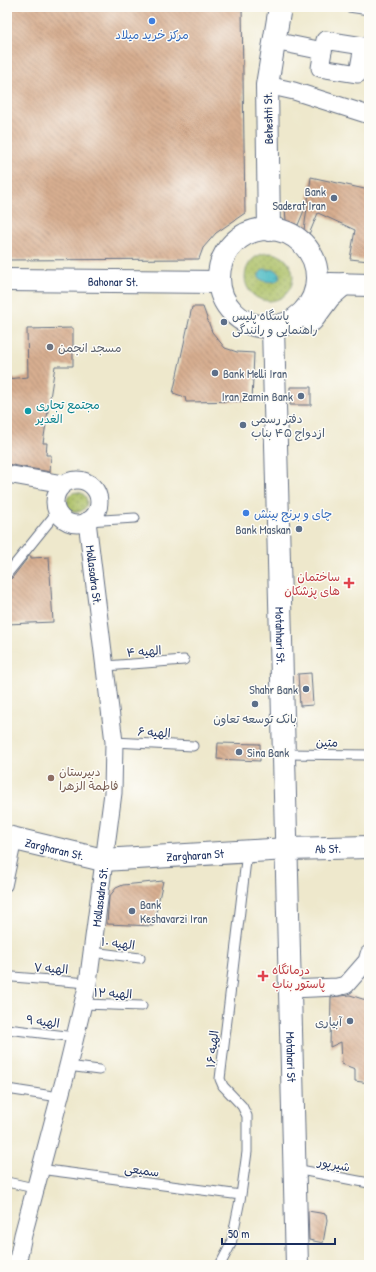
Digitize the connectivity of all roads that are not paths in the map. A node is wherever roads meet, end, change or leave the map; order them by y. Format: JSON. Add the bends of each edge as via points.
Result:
{"nodes":[{"id":1,"x":280,"y":7,"type":"edge"},
{"id":2,"x":349,"y":7,"type":"edge"},
{"id":3,"x":369,"y":10,"type":"edge"},
{"id":4,"x":274,"y":41,"type":"junction"},
{"id":5,"x":323,"y":51,"type":"dead end"},
{"id":6,"x":268,"y":85,"type":"junction"},
{"id":7,"x":369,"y":115,"type":"edge"},
{"id":8,"x":269,"y":230,"type":"junction"},
{"id":9,"x":7,"y":280,"type":"edge"},
{"id":10,"x":219,"y":282,"type":"junction"},
{"id":11,"x":316,"y":284,"type":"junction"},
{"id":12,"x":344,"y":284,"type":"junction"},
{"id":13,"x":369,"y":285,"type":"edge"},
{"id":14,"x":273,"y":338,"type":"junction"},
{"id":15,"x":7,"y":474,"type":"edge"},
{"id":16,"x":63,"y":484,"type":"junction"},
{"id":17,"x":57,"y":512,"type":"junction"},
{"id":18,"x":135,"y":518,"type":"dead end"},
{"id":19,"x":87,"y":521,"type":"junction"},
{"id":20,"x":7,"y":574,"type":"edge"},
{"id":21,"x":184,"y":660,"type":"dead end"},
{"id":22,"x":106,"y":666,"type":"junction"},
{"id":23,"x":114,"y":742,"type":"junction"},
{"id":24,"x":193,"y":746,"type":"dead end"},
{"id":25,"x":285,"y":754,"type":"junction"},
{"id":26,"x":369,"y":754,"type":"edge"},
{"id":27,"x":12,"y":838,"type":"edge"},
{"id":28,"x":369,"y":846,"type":"edge"},
{"id":29,"x":288,"y":849,"type":"junction"},
{"id":30,"x":103,"y":860,"type":"junction"},
{"id":31,"x":245,"y":861,"type":"junction"},
{"id":32,"x":7,"y":886,"type":"edge"},
{"id":33,"x":92,"y":952,"type":"junction"},
{"id":34,"x":140,"y":958,"type":"dead end"},
{"id":35,"x":366,"y":964,"type":"edge"},
{"id":36,"x":13,"y":977,"type":"dead end"},
{"id":37,"x":88,"y":983,"type":"junction"},
{"id":38,"x":291,"y":989,"type":"junction"},
{"id":39,"x":83,"y":1004,"type":"junction"},
{"id":40,"x":142,"y":1006,"type":"dead end"},
{"id":41,"x":7,"y":1029,"type":"edge"},
{"id":42,"x":75,"y":1037,"type":"junction"},
{"id":43,"x":68,"y":1066,"type":"junction"},
{"id":44,"x":99,"y":1070,"type":"dead end"},
{"id":45,"x":7,"y":1089,"type":"edge"},
{"id":46,"x":59,"y":1097,"type":"junction"},
{"id":47,"x":295,"y":1169,"type":"junction"},
{"id":48,"x":39,"y":1170,"type":"junction"},
{"id":49,"x":7,"y":1182,"type":"edge"},
{"id":50,"x":369,"y":1183,"type":"edge"},
{"id":51,"x":34,"y":1188,"type":"junction"},
{"id":52,"x":241,"y":1195,"type":"junction"},
{"id":53,"x":17,"y":1265,"type":"edge"},
{"id":54,"x":220,"y":1265,"type":"edge"},
{"id":55,"x":297,"y":1265,"type":"edge"}],
"edges":[{"from":1,"to":4,"type":"main road","name":"Beheshti St."},
{"from":2,"to":3,"type":"lane"},
{"from":4,"to":5,"type":"street"},
{"from":4,"to":6,"type":"main road","name":"Beheshti St."},
{"from":6,"to":7,"type":"street"},
{"from":6,"to":8,"type":"main road","name":"Beheshti St."},
{"from":8,"to":10,"type":"main road","via":[[251,232],[231,247],[222,263]]},
{"from":8,"to":11,"type":"main road","via":[[288,234],[304,246],[314,262]]},
{"from":9,"to":10,"type":"main road","name":"Bahonar St."},
{"from":10,"to":14,"type":"main road","via":[[223,298],[236,316]]},
{"from":11,"to":12,"type":"main road"},
{"from":11,"to":14,"type":"main road","via":[[311,301],[303,312]]},
{"from":12,"to":13,"type":"main road"},
{"from":12,"to":14,"type":"main road","via":[[329,297],[314,319],[300,330],[283,339]]},
{"from":14,"to":25,"type":"main road","name":"Motahhari St."},
{"from":15,"to":16,"type":"street"},
{"from":16,"to":17,"type":"street","via":[[55,500]]},
{"from":16,"to":19,"type":"street","via":[[79,480],[85,481],[94,489],[98,502],[97,510]]},
{"from":17,"to":19,"type":"street","via":[[67,522]]},
{"from":17,"to":20,"type":"lane"},
{"from":18,"to":19,"type":"lane"},
{"from":19,"to":22,"type":"street","name":"Mollasadra St."},
{"from":21,"to":22,"type":"lane","name":"الهیه ۴"},
{"from":22,"to":23,"type":"street","name":"Mollasadra St."},
{"from":23,"to":24,"type":"lane","name":"الهیه ۶"},
{"from":23,"to":30,"type":"street","name":"Mollasadra St.","via":[[113,793]]},
{"from":25,"to":26,"type":"lane","name":"متین"},
{"from":25,"to":29,"type":"main road","name":"Motahhari St."},
{"from":27,"to":30,"type":"main road","name":"Zargharan St."},
{"from":27,"to":32,"type":"lane"},
{"from":28,"to":29,"type":"main road","name":"Ab St."},
{"from":29,"to":31,"type":"main road","name":"Zargharan St"},
{"from":29,"to":38,"type":"main road","name":"Motahari St"},
{"from":30,"to":31,"type":"main road","name":"Zargharan St"},
{"from":30,"to":33,"type":"street","name":"Mollasadra St."},
{"from":31,"to":52,"type":"lane","name":"الهیه ۱۶","via":[[220,1079],[247,1116],[247,1152]]},
{"from":33,"to":34,"type":"lane","name":"الهیه ۱۰"},
{"from":33,"to":37,"type":"street","name":"Mollasadra St."},
{"from":35,"to":38,"type":"street","via":[[346,985]]},
{"from":36,"to":37,"type":"lane","name":"الهیه ۷"},
{"from":37,"to":39,"type":"street","name":"Mollasadra St."},
{"from":38,"to":47,"type":"main road","name":"Motahari St"},
{"from":39,"to":40,"type":"lane","name":"الهیه ۱۲"},
{"from":39,"to":42,"type":"street","name":"Mollasadra St."},
{"from":41,"to":42,"type":"lane","name":"الهیه ۹"},
{"from":42,"to":43,"type":"street","name":"Mollasadra St."},
{"from":43,"to":44,"type":"lane"},
{"from":43,"to":46,"type":"street","name":"Mollasadra St."},
{"from":45,"to":46,"type":"lane"},
{"from":46,"to":48,"type":"street","name":"Mollasadra St."},
{"from":47,"to":50,"type":"lane","name":"شیرپور"},
{"from":47,"to":55,"type":"main road","name":"Motahari St"},
{"from":48,"to":51,"type":"street","name":"Mollasadra St."},
{"from":48,"to":52,"type":"lane","name":"سمیعی"},
{"from":49,"to":51,"type":"lane"},
{"from":51,"to":53,"type":"street","name":"Mollasadra St."},
{"from":52,"to":54,"type":"lane","name":"الهیه ۱۶","via":[[231,1244]]}]}
